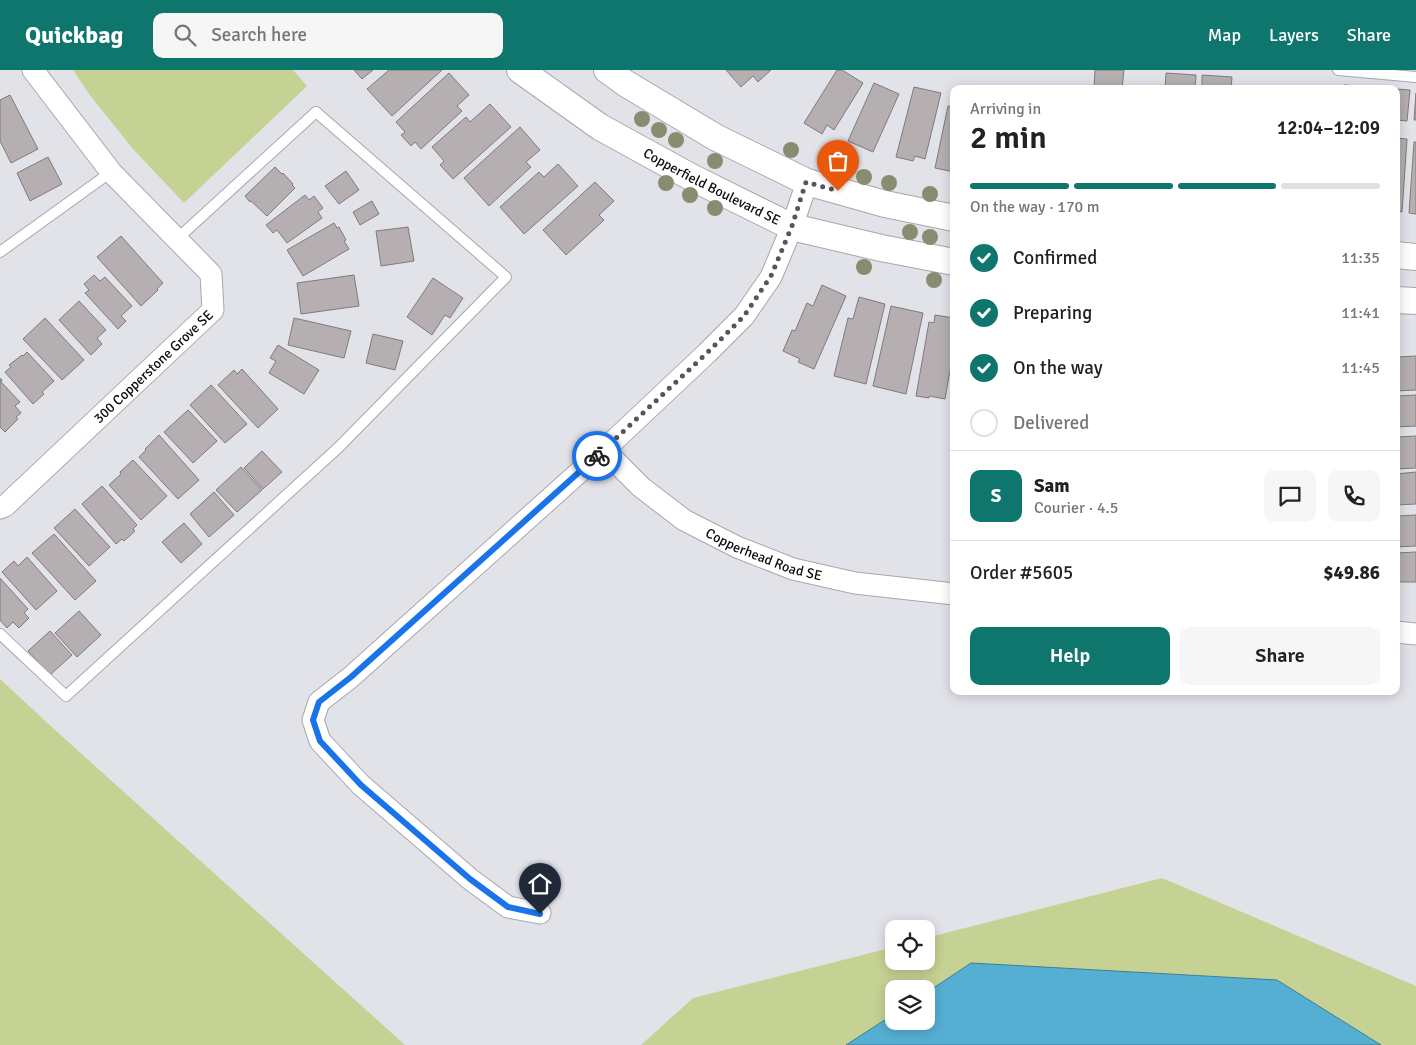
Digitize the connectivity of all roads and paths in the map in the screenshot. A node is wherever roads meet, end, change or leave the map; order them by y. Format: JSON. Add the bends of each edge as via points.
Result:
{"nodes":[{"id":1,"x":33,"y":70,"type":"edge"},
{"id":2,"x":520,"y":70,"type":"edge"},
{"id":3,"x":607,"y":70,"type":"edge"},
{"id":4,"x":1338,"y":70,"type":"edge"},
{"id":5,"x":1416,"y":76,"type":"edge"},
{"id":6,"x":111,"y":172,"type":"junction"},
{"id":7,"x":806,"y":182,"type":"junction"},
{"id":8,"x":950,"y":217,"type":"edge"},
{"id":9,"x":792,"y":226,"type":"junction"},
{"id":10,"x":177,"y":238,"type":"junction"},
{"id":11,"x":0,"y":252,"type":"edge"},
{"id":12,"x":1400,"y":255,"type":"edge"},
{"id":13,"x":1416,"y":257,"type":"edge"},
{"id":14,"x":950,"y":261,"type":"edge"},
{"id":15,"x":1400,"y":300,"type":"edge"},
{"id":16,"x":1416,"y":301,"type":"edge"},
{"id":17,"x":604,"y":450,"type":"junction"},
{"id":18,"x":0,"y":508,"type":"edge"},
{"id":19,"x":950,"y":594,"type":"edge"},
{"id":20,"x":1400,"y":632,"type":"edge"},
{"id":21,"x":0,"y":634,"type":"edge"},
{"id":22,"x":1416,"y":634,"type":"edge"},
{"id":23,"x":540,"y":914,"type":"dead end"}],
"edges":[{"from":1,"to":6,"type":"street","name":"300 Copperstone Grove SE"},
{"from":2,"to":9,"type":"street","name":"Copperfield Boulevard SE","via":[[600,127],[691,177]]},
{"from":3,"to":7,"type":"street","via":[[715,137]]},
{"from":4,"to":5,"type":"lane"},
{"from":6,"to":10,"type":"street","name":"300 Copperstone Grove SE"},
{"from":6,"to":11,"type":"lane"},
{"from":7,"to":8,"type":"street","via":[[885,204]]},
{"from":7,"to":9,"type":"street"},
{"from":9,"to":14,"type":"street","name":"Copperfield Boulevard SE"},
{"from":9,"to":17,"type":"street","via":[[771,276],[744,316]]},
{"from":10,"to":18,"type":"street","name":"300 Copperstone Grove SE","via":[[211,274],[213,310]]},
{"from":10,"to":21,"type":"lane","via":[[316,112],[506,277],[339,447],[66,696]]},
{"from":12,"to":13,"type":"street"},
{"from":15,"to":16,"type":"street"},
{"from":17,"to":19,"type":"street","name":"Copperhead Road SE","via":[[641,487],[684,520],[737,547],[793,569],[855,583]]},
{"from":17,"to":23,"type":"street","via":[[319,702],[313,720],[320,741],[361,785],[470,879],[508,907]]},
{"from":20,"to":22,"type":"street"}]}
